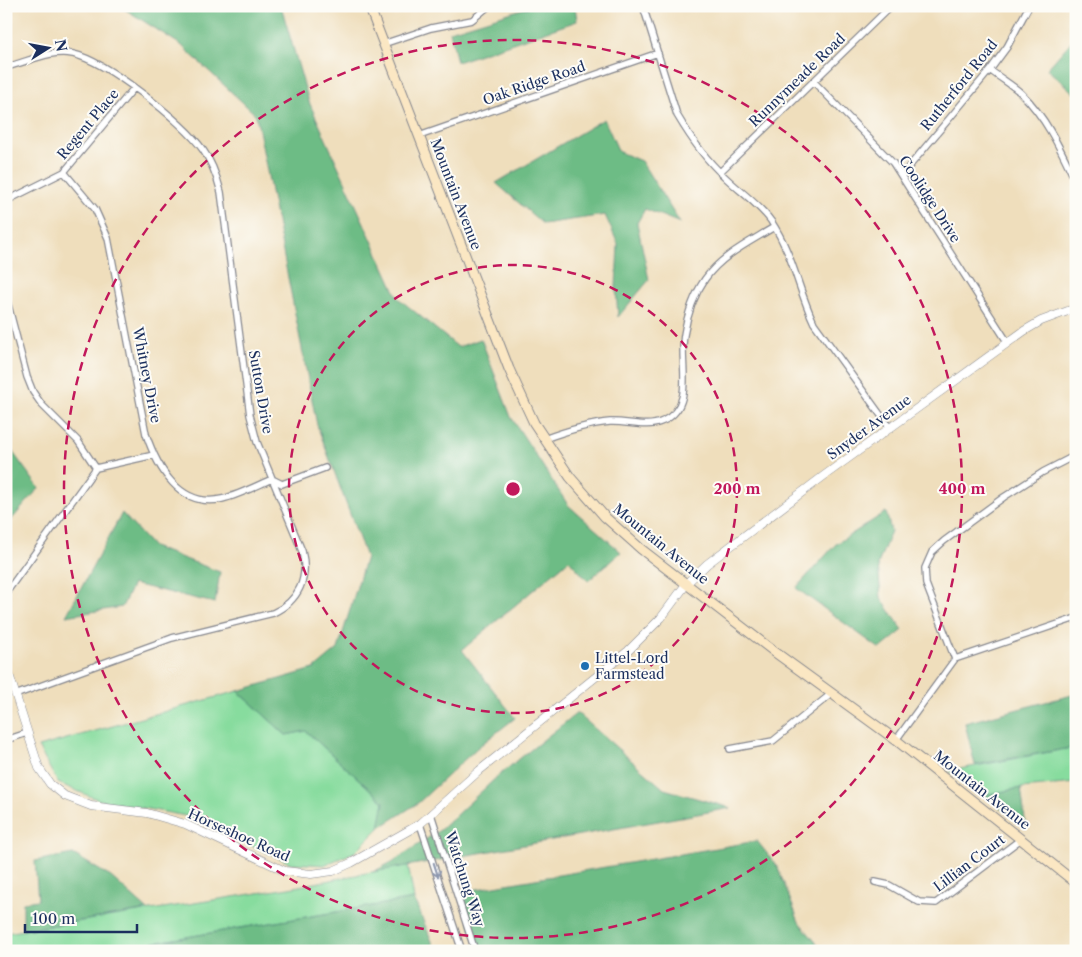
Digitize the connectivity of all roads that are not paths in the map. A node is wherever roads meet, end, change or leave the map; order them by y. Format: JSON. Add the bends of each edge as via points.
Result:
{"nodes":[{"id":1,"x":369,"y":6,"type":"edge"},
{"id":2,"x":489,"y":6,"type":"edge"},
{"id":3,"x":643,"y":6,"type":"edge"},
{"id":4,"x":892,"y":6,"type":"edge"},
{"id":5,"x":1028,"y":6,"type":"edge"},
{"id":6,"x":383,"y":44,"type":"junction"},
{"id":7,"x":658,"y":53,"type":"junction"},
{"id":8,"x":6,"y":67,"type":"edge"},
{"id":9,"x":990,"y":70,"type":"junction"},
{"id":10,"x":814,"y":82,"type":"junction"},
{"id":11,"x":134,"y":88,"type":"junction"},
{"id":12,"x":419,"y":136,"type":"junction"},
{"id":13,"x":64,"y":172,"type":"junction"},
{"id":14,"x":720,"y":172,"type":"junction"},
{"id":15,"x":902,"y":175,"type":"junction"},
{"id":16,"x":1076,"y":182,"type":"edge"},
{"id":17,"x":6,"y":201,"type":"edge"},
{"id":18,"x":774,"y":226,"type":"junction"},
{"id":19,"x":6,"y":297,"type":"edge"},
{"id":20,"x":1076,"y":308,"type":"edge"},
{"id":21,"x":1008,"y":343,"type":"junction"},
{"id":22,"x":890,"y":428,"type":"junction"},
{"id":23,"x":544,"y":439,"type":"junction"},
{"id":24,"x":154,"y":455,"type":"junction"},
{"id":25,"x":1076,"y":455,"type":"edge"},
{"id":26,"x":96,"y":468,"type":"junction"},
{"id":27,"x":325,"y":468,"type":"dead end"},
{"id":28,"x":272,"y":479,"type":"junction"},
{"id":29,"x":687,"y":583,"type":"junction"},
{"id":30,"x":6,"y":593,"type":"edge"},
{"id":31,"x":1076,"y":618,"type":"edge"},
{"id":32,"x":955,"y":659,"type":"junction"},
{"id":33,"x":6,"y":665,"type":"edge"},
{"id":34,"x":831,"y":694,"type":"junction"},
{"id":35,"x":15,"y":695,"type":"junction"},
{"id":36,"x":27,"y":733,"type":"junction"},
{"id":37,"x":6,"y":740,"type":"edge"},
{"id":38,"x":896,"y":740,"type":"junction"},
{"id":39,"x":730,"y":750,"type":"dead end"},
{"id":40,"x":431,"y":814,"type":"junction"},
{"id":41,"x":420,"y":824,"type":"junction"},
{"id":42,"x":1021,"y":839,"type":"junction"},
{"id":43,"x":875,"y":882,"type":"dead end"},
{"id":44,"x":1076,"y":883,"type":"edge"},
{"id":45,"x":462,"y":951,"type":"edge"},
{"id":46,"x":475,"y":951,"type":"edge"}],
"edges":[{"from":1,"to":6,"type":"main road","name":"Mountain Avenue"},
{"from":2,"to":6,"type":"street","via":[[472,20],[424,30]]},
{"from":3,"to":7,"type":"street"},
{"from":4,"to":10,"type":"street","name":"Runnymeade Road"},
{"from":5,"to":9,"type":"street","name":"Rutherford Road","via":[[1007,47]]},
{"from":6,"to":12,"type":"main road","name":"Mountain Avenue"},
{"from":7,"to":12,"type":"street","name":"Oak Ridge Road"},
{"from":7,"to":14,"type":"street","via":[[677,115]]},
{"from":8,"to":11,"type":"street","name":"Sutton Drive","via":[[44,55],[73,54],[110,71]]},
{"from":9,"to":15,"type":"street","name":"Rutherford Road"},
{"from":9,"to":16,"type":"street","via":[[1020,92],[1042,119]]},
{"from":10,"to":14,"type":"street","name":"Runnymeade Road"},
{"from":10,"to":15,"type":"street","name":"Coolidge Drive"},
{"from":11,"to":13,"type":"street","name":"Regent Place"},
{"from":11,"to":28,"type":"street","name":"Sutton Drive","via":[[189,133],[204,150],[214,170],[221,192],[250,415]]},
{"from":12,"to":23,"type":"main road","name":"Mountain Avenue","via":[[509,369]]},
{"from":13,"to":17,"type":"street","name":"Regent Place"},
{"from":13,"to":24,"type":"street","name":"Whitney Drive","via":[[94,209],[108,238],[143,421]]},
{"from":14,"to":18,"type":"street","via":[[754,202]]},
{"from":15,"to":21,"type":"street","name":"Coolidge Drive"},
{"from":18,"to":22,"type":"street","via":[[794,264],[814,323]]},
{"from":18,"to":23,"type":"street","via":[[717,264],[697,293],[684,334],[684,391],[675,413],[654,424],[588,424]]},
{"from":19,"to":26,"type":"street","via":[[33,392],[78,441]]},
{"from":20,"to":21,"type":"street","name":"Snyder Avenue","via":[[1041,321]]},
{"from":21,"to":22,"type":"street","name":"Snyder Avenue"},
{"from":22,"to":29,"type":"street","name":"Snyder Avenue","via":[[739,540]]},
{"from":23,"to":29,"type":"main road","name":"Mountain Avenue","via":[[570,477],[605,517]]},
{"from":24,"to":26,"type":"street"},
{"from":24,"to":28,"type":"street","name":"Whitney Drive","via":[[179,490],[200,500],[224,499]]},
{"from":25,"to":32,"type":"street","via":[[1004,497],[932,552],[925,568],[926,584]]},
{"from":26,"to":30,"type":"street"},
{"from":27,"to":28,"type":"street","via":[[282,484]]},
{"from":28,"to":35,"type":"street","name":"Sutton Drive","via":[[305,561],[302,586],[291,602],[274,613],[172,638]]},
{"from":29,"to":34,"type":"main road","name":"Mountain Avenue"},
{"from":29,"to":40,"type":"street","name":"Horseshoe Road","via":[[661,618],[628,651],[480,770]]},
{"from":31,"to":32,"type":"street"},
{"from":32,"to":38,"type":"street"},
{"from":33,"to":35,"type":"street","name":"Horseshoe Road"},
{"from":34,"to":38,"type":"main road","name":"Mountain Avenue"},
{"from":34,"to":39,"type":"street","via":[[773,741]]},
{"from":35,"to":36,"type":"street","name":"Horseshoe Road"},
{"from":36,"to":37,"type":"street"},
{"from":36,"to":41,"type":"street","name":"Horseshoe Road","via":[[38,768],[65,796],[91,806],[141,812],[185,824],[292,872],[316,874],[343,868]]},
{"from":38,"to":42,"type":"main road","name":"Mountain Avenue"},
{"from":40,"to":41,"type":"street","name":"Horseshoe Road"},
{"from":40,"to":46,"type":"street","name":"Watchung Way"},
{"from":41,"to":45,"type":"street","name":"Watchung Way","one_way":true},
{"from":42,"to":43,"type":"street","name":"Lillian Court","via":[[936,903],[919,902],[889,885]]},
{"from":42,"to":44,"type":"main road","name":"Mountain Avenue"}]}
